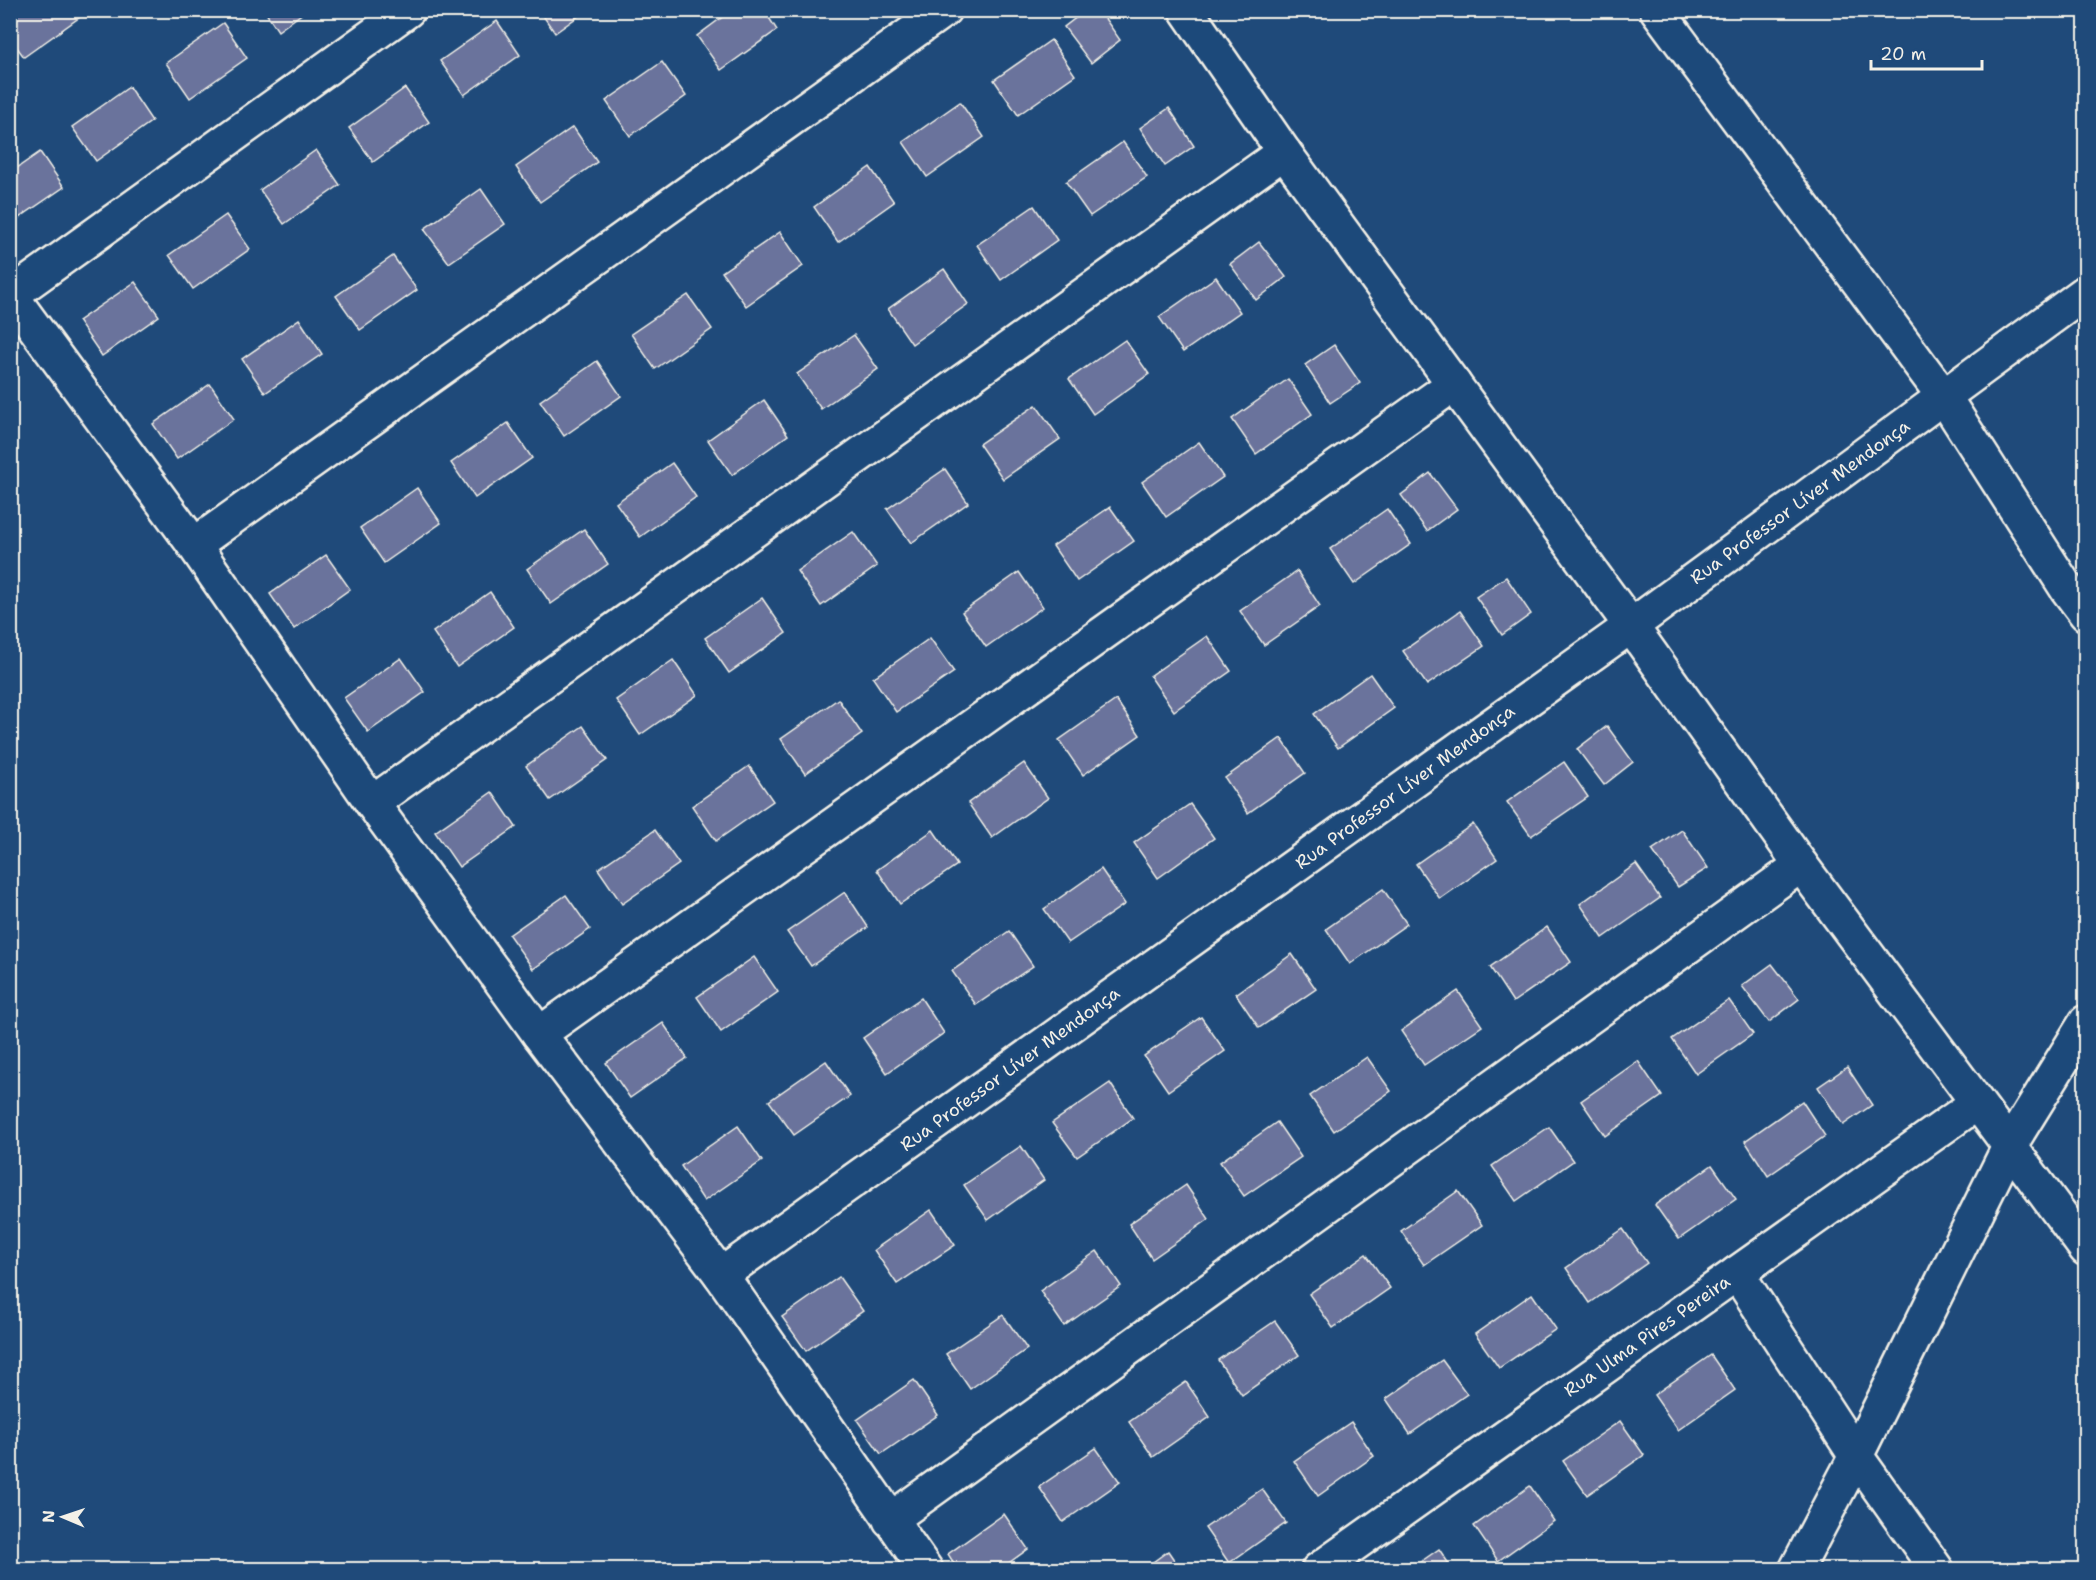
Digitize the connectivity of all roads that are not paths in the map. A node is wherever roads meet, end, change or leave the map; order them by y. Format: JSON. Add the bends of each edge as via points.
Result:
{"nodes":[{"id":1,"x":408,"y":10,"type":"edge"},
{"id":2,"x":944,"y":10,"type":"edge"},
{"id":3,"x":1186,"y":10,"type":"edge"},
{"id":4,"x":1657,"y":10,"type":"edge"},
{"id":5,"x":1284,"y":152,"type":"junction"},
{"id":6,"x":2085,"y":292,"type":"edge"},
{"id":7,"x":11,"y":294,"type":"edge"},
{"id":8,"x":1454,"y":384,"type":"junction"},
{"id":9,"x":1944,"y":397,"type":"junction"},
{"id":10,"x":194,"y":545,"type":"junction"},
{"id":11,"x":2085,"y":614,"type":"edge"},
{"id":12,"x":1631,"y":626,"type":"junction"},
{"id":13,"x":372,"y":803,"type":"junction"},
{"id":14,"x":1801,"y":865,"type":"junction"},
{"id":15,"x":2085,"y":1022,"type":"edge"},
{"id":16,"x":538,"y":1034,"type":"junction"},
{"id":17,"x":1977,"y":1103,"type":"junction"},
{"id":18,"x":2010,"y":1145,"type":"junction"},
{"id":19,"x":2085,"y":1249,"type":"edge"},
{"id":20,"x":1737,"y":1273,"type":"junction"},
{"id":21,"x":721,"y":1275,"type":"junction"},
{"id":22,"x":1856,"y":1456,"type":"junction"},
{"id":23,"x":890,"y":1520,"type":"junction"},
{"id":24,"x":926,"y":1569,"type":"edge"},
{"id":25,"x":1318,"y":1569,"type":"edge"},
{"id":26,"x":1796,"y":1569,"type":"edge"},
{"id":27,"x":1937,"y":1569,"type":"edge"}],
"edges":[{"from":1,"to":7,"type":"street"},
{"from":2,"to":10,"type":"street"},
{"from":3,"to":5,"type":"street"},
{"from":4,"to":9,"type":"street"},
{"from":5,"to":8,"type":"street"},
{"from":5,"to":13,"type":"street"},
{"from":6,"to":9,"type":"street","name":"Rua Professor Líver Mendonça"},
{"from":7,"to":10,"type":"street"},
{"from":8,"to":12,"type":"street"},
{"from":8,"to":16,"type":"street"},
{"from":9,"to":11,"type":"street"},
{"from":9,"to":12,"type":"street","name":"Rua Professor Líver Mendonça"},
{"from":10,"to":13,"type":"street"},
{"from":12,"to":14,"type":"street"},
{"from":12,"to":21,"type":"street","name":"Rua Professor Líver Mendonça"},
{"from":13,"to":16,"type":"street"},
{"from":14,"to":17,"type":"street"},
{"from":14,"to":23,"type":"street"},
{"from":15,"to":18,"type":"street"},
{"from":16,"to":21,"type":"street"},
{"from":17,"to":18,"type":"street"},
{"from":17,"to":20,"type":"street","name":"Rua Ulma Pires Pereira"},
{"from":18,"to":19,"type":"street"},
{"from":18,"to":22,"type":"street"},
{"from":20,"to":22,"type":"street"},
{"from":20,"to":25,"type":"street","name":"Rua Ulma Pires Pereira"},
{"from":21,"to":23,"type":"street"},
{"from":22,"to":26,"type":"street"},
{"from":22,"to":27,"type":"street"},
{"from":23,"to":24,"type":"street"}]}
